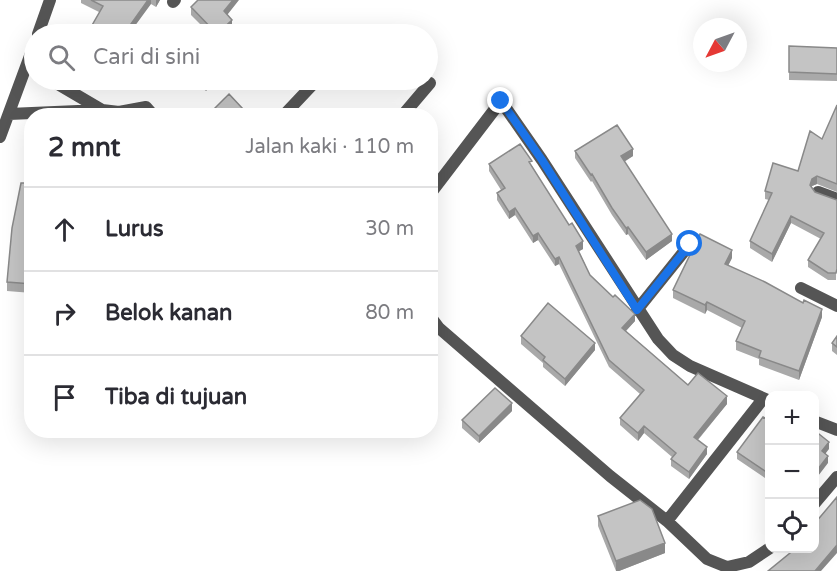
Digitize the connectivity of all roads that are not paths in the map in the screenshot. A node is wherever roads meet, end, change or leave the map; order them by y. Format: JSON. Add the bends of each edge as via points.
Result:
{"nodes":[{"id":1,"x":50,"y":0,"type":"edge"},
{"id":2,"x":42,"y":24,"type":"edge"},
{"id":3,"x":24,"y":83,"type":"edge"},
{"id":4,"x":68,"y":90,"type":"edge"},
{"id":5,"x":308,"y":90,"type":"edge"},
{"id":6,"x":424,"y":90,"type":"edge"},
{"id":7,"x":99,"y":108,"type":"edge"},
{"id":8,"x":291,"y":108,"type":"edge"},
{"id":9,"x":409,"y":108,"type":"edge"},
{"id":10,"x":24,"y":113,"type":"edge"},
{"id":11,"x":9,"y":114,"type":"junction"},
{"id":12,"x":0,"y":136,"type":"edge"},
{"id":13,"x":438,"y":184,"type":"edge"},
{"id":14,"x":818,"y":192,"type":"edge"},
{"id":15,"x":837,"y":199,"type":"edge"},
{"id":16,"x":690,"y":244,"type":"dead end"},
{"id":17,"x":801,"y":288,"type":"dead end"},
{"id":18,"x":837,"y":306,"type":"edge"},
{"id":19,"x":637,"y":310,"type":"junction"},
{"id":20,"x":438,"y":327,"type":"edge"},
{"id":21,"x":765,"y":400,"type":"edge"},
{"id":22,"x":765,"y":401,"type":"edge"},
{"id":23,"x":819,"y":423,"type":"edge"},
{"id":24,"x":837,"y":430,"type":"edge"},
{"id":25,"x":837,"y":477,"type":"edge"},
{"id":26,"x":818,"y":499,"type":"edge"},
{"id":27,"x":667,"y":521,"type":"junction"},
{"id":28,"x":765,"y":552,"type":"edge"}],
"edges":[{"from":1,"to":2,"type":"street"},
{"from":3,"to":11,"type":"street"},
{"from":4,"to":7,"type":"street"},
{"from":5,"to":8,"type":"street"},
{"from":6,"to":9,"type":"street"},
{"from":10,"to":11,"type":"street"},
{"from":11,"to":12,"type":"street"},
{"from":13,"to":19,"type":"street","via":[[501,101]]},
{"from":14,"to":15,"type":"street"},
{"from":16,"to":19,"type":"street"},
{"from":17,"to":18,"type":"street"},
{"from":19,"to":21,"type":"street","via":[[673,355]]},
{"from":20,"to":27,"type":"street","via":[[601,469]]},
{"from":22,"to":27,"type":"street"},
{"from":23,"to":24,"type":"street"},
{"from":25,"to":26,"type":"street"},
{"from":27,"to":28,"type":"street","via":[[707,559],[727,567],[749,562]]}]}
